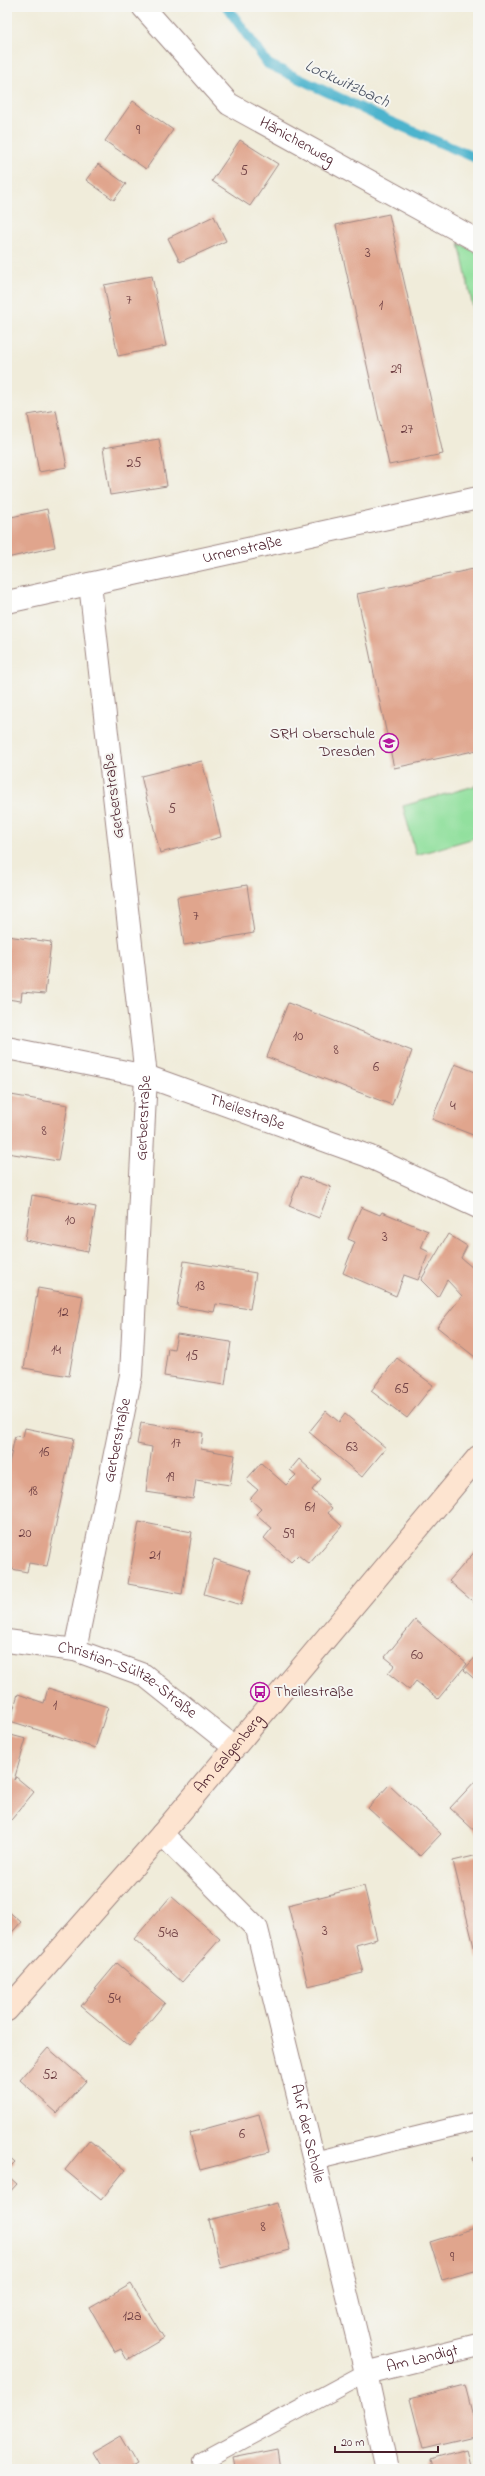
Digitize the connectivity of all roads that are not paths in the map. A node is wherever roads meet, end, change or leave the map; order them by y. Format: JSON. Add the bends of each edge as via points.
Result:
{"nodes":[{"id":1,"x":143,"y":7,"type":"edge"},
{"id":2,"x":478,"y":241,"type":"edge"},
{"id":3,"x":478,"y":498,"type":"edge"},
{"id":4,"x":90,"y":584,"type":"junction"},
{"id":5,"x":7,"y":602,"type":"edge"},
{"id":6,"x":7,"y":1048,"type":"edge"},
{"id":7,"x":146,"y":1076,"type":"junction"},
{"id":8,"x":478,"y":1207,"type":"edge"},
{"id":9,"x":478,"y":1457,"type":"edge"},
{"id":10,"x":7,"y":1641,"type":"edge"},
{"id":11,"x":75,"y":1650,"type":"junction"},
{"id":12,"x":234,"y":1747,"type":"junction"},
{"id":13,"x":162,"y":1834,"type":"junction"},
{"id":14,"x":7,"y":2010,"type":"edge"},
{"id":15,"x":478,"y":2121,"type":"edge"},
{"id":16,"x":314,"y":2161,"type":"junction"},
{"id":17,"x":478,"y":2345,"type":"edge"},
{"id":18,"x":366,"y":2373,"type":"junction"},
{"id":19,"x":203,"y":2461,"type":"dead end"},
{"id":20,"x":387,"y":2469,"type":"edge"}],
"edges":[{"from":1,"to":2,"type":"street","name":"Hänichenweg","via":[[228,104]]},
{"from":3,"to":4,"type":"street","name":"Urnenstraße"},
{"from":4,"to":5,"type":"street","name":"Urnenstraße"},
{"from":4,"to":7,"type":"street","name":"Gerberstraße"},
{"from":6,"to":7,"type":"street","name":"Theilestraße"},
{"from":7,"to":8,"type":"street","name":"Theilestraße","via":[[368,1156]]},
{"from":7,"to":11,"type":"street","name":"Gerberstraße","via":[[131,1375]]},
{"from":9,"to":12,"type":"main road","name":"Am Galgenberg"},
{"from":10,"to":11,"type":"street","name":"Christian-Sültze-Straße"},
{"from":11,"to":12,"type":"street","name":"Christian-Sültze-Straße","via":[[144,1675]]},
{"from":12,"to":13,"type":"main road","name":"Am Galgenberg"},
{"from":13,"to":14,"type":"main road","name":"Am Galgenberg"},
{"from":13,"to":16,"type":"street","name":"Auf der Scholle","via":[[257,1929]]},
{"from":15,"to":16,"type":"lane"},
{"from":16,"to":18,"type":"street","name":"Auf der Scholle"},
{"from":17,"to":18,"type":"street","name":"Am Landigt"},
{"from":18,"to":19,"type":"lane"},
{"from":18,"to":20,"type":"street","name":"Auf der Scholle"}]}
